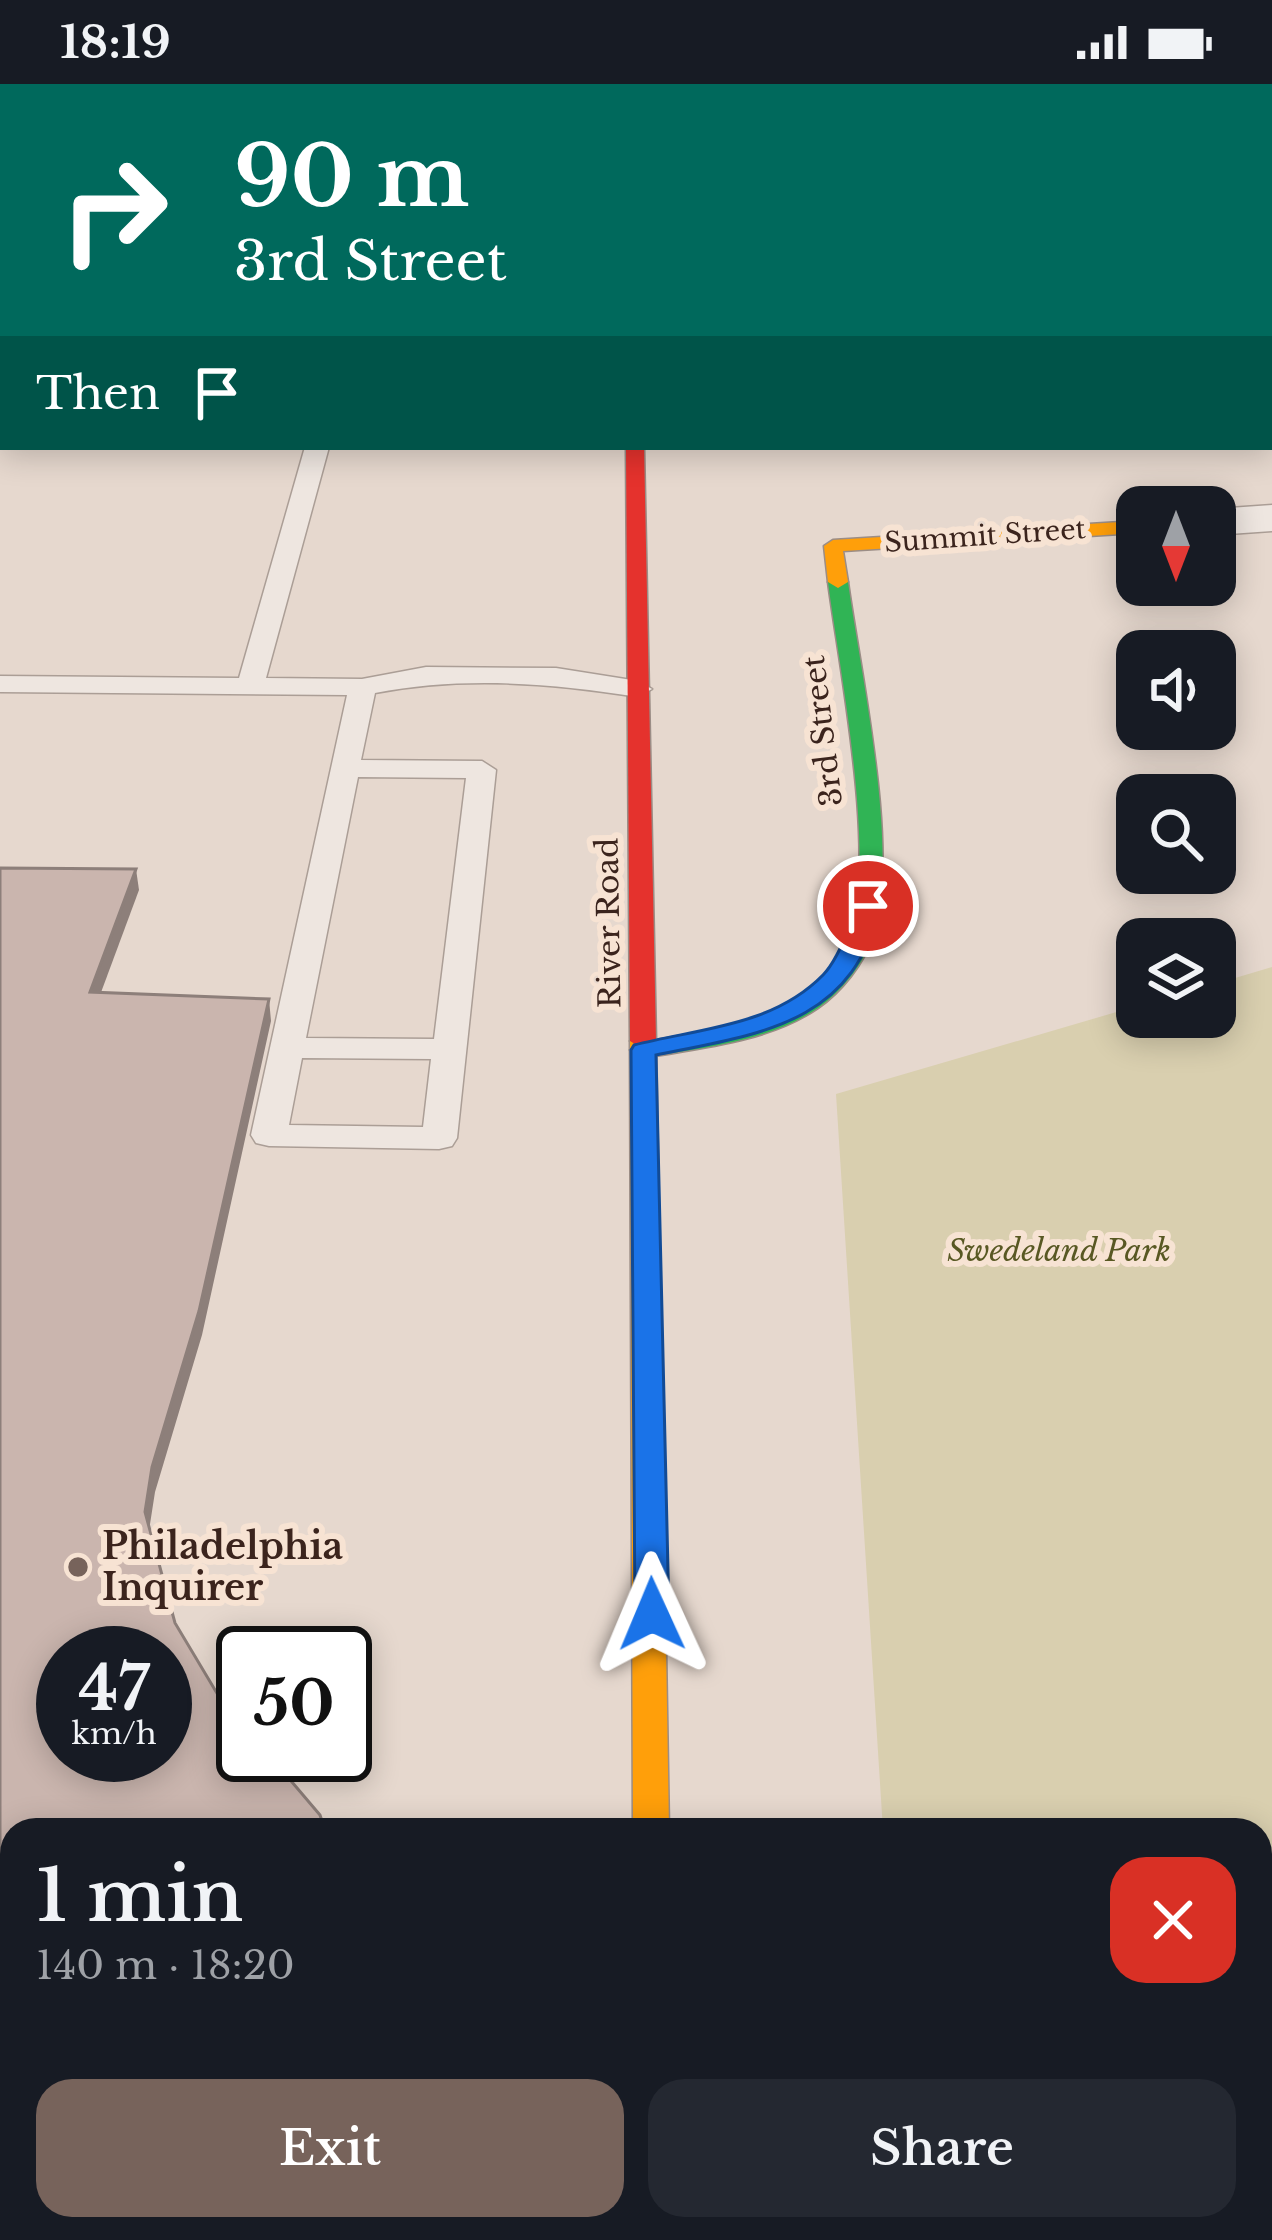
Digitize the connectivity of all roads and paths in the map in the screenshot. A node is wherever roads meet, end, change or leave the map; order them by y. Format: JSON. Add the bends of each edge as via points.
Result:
{"nodes":[{"id":1,"x":316,"y":450,"type":"edge"},
{"id":2,"x":635,"y":450,"type":"edge"},
{"id":3,"x":1272,"y":518,"type":"edge"},
{"id":4,"x":1236,"y":521,"type":"edge"},
{"id":5,"x":1116,"y":527,"type":"edge"},
{"id":6,"x":833,"y":546,"type":"joint"},
{"id":7,"x":0,"y":684,"type":"edge"},
{"id":8,"x":250,"y":686,"type":"junction"},
{"id":9,"x":362,"y":687,"type":"junction"},
{"id":10,"x":638,"y":689,"type":"junction"},
{"id":11,"x":345,"y":768,"type":"junction"},
{"id":12,"x":287,"y":1048,"type":"junction"},
{"id":13,"x":449,"y":1049,"type":"junction"},
{"id":14,"x":644,"y":1050,"type":"junction"},
{"id":15,"x":650,"y":1818,"type":"edge"}],
"edges":[{"from":1,"to":8,"type":"lane"},
{"from":2,"to":10,"type":"main road","name":"River Road"},
{"from":3,"to":4,"type":"street"},
{"from":5,"to":6,"type":"main road","name":"Summit Street"},
{"from":6,"to":14,"type":"main road","name":"3rd Street","via":[[868,824],[861,937],[830,986],[784,1016]]},
{"from":7,"to":8,"type":"lane"},
{"from":8,"to":9,"type":"lane"},
{"from":9,"to":10,"type":"lane","via":[[465,700]]},
{"from":9,"to":11,"type":"lane"},
{"from":10,"to":14,"type":"main road","name":"River Road"},
{"from":11,"to":12,"type":"lane"},
{"from":11,"to":13,"type":"lane","via":[[482,770]]},
{"from":12,"to":13,"type":"lane"},
{"from":12,"to":13,"type":"lane","via":[[269,1135],[439,1138]]},
{"from":14,"to":15,"type":"main road","name":"River Road"}]}
